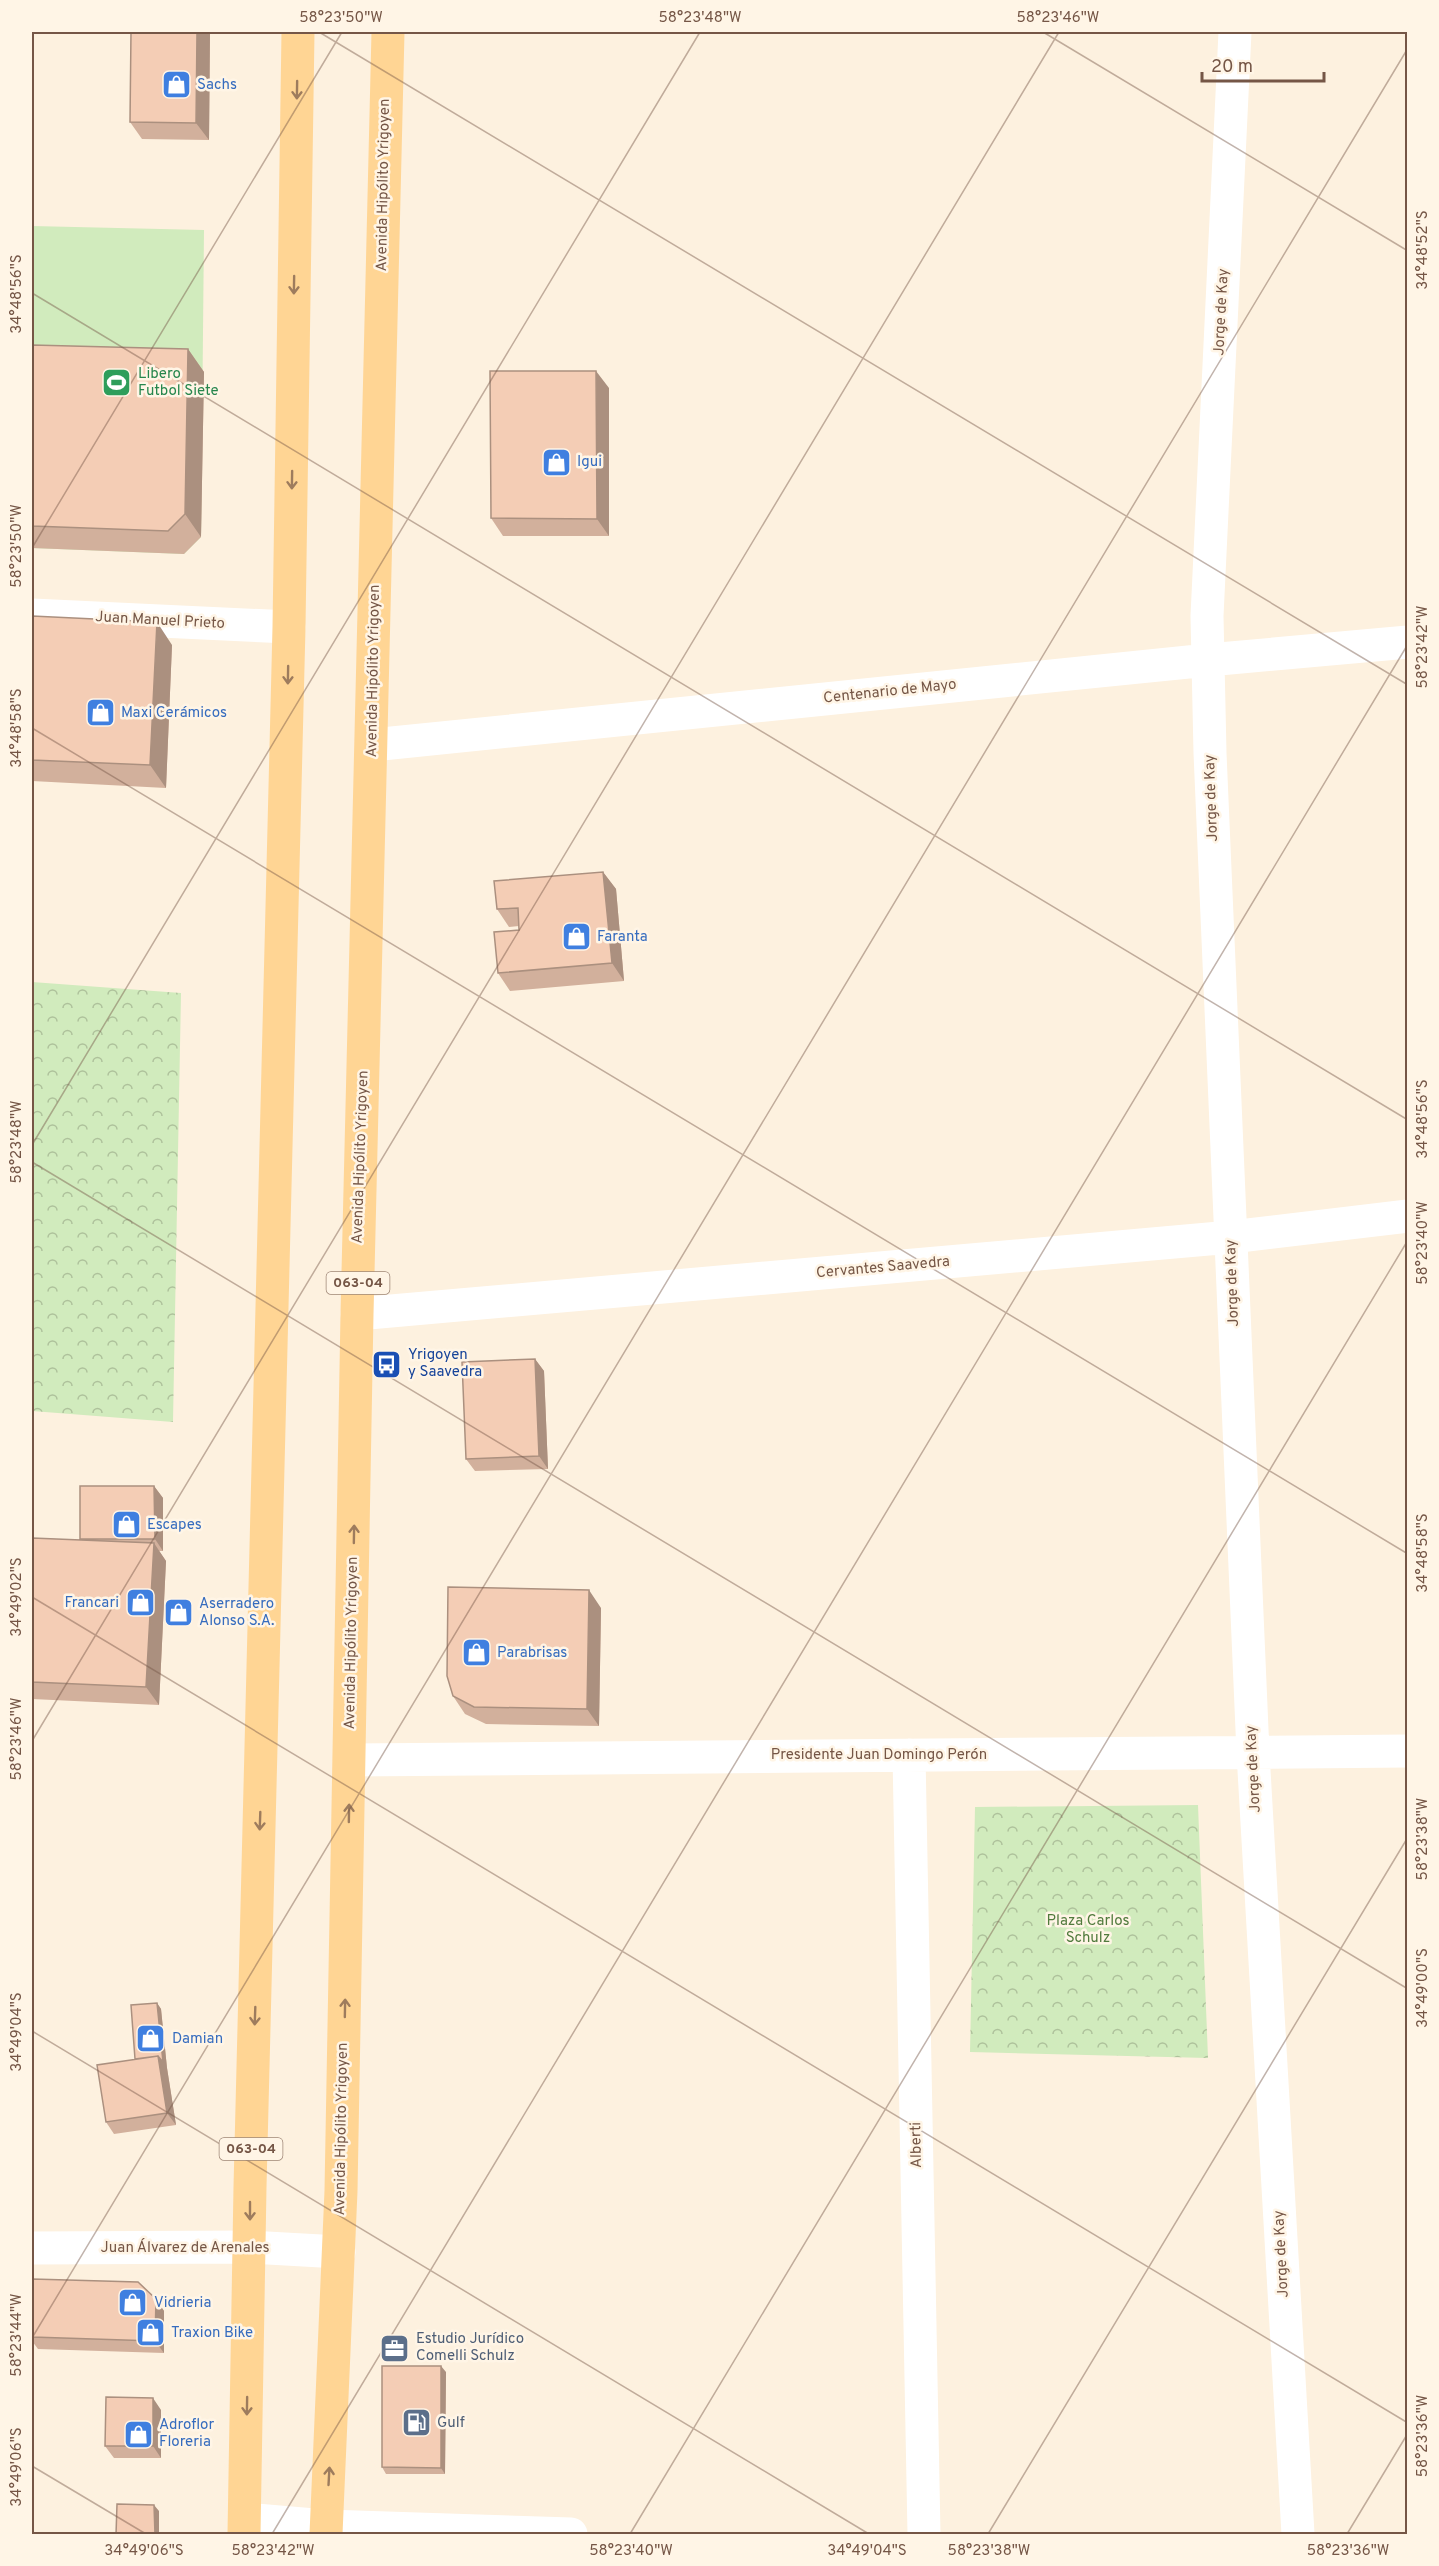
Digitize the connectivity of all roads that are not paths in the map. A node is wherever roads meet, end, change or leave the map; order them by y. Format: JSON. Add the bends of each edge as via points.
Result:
{"nodes":[{"id":1,"x":298,"y":32,"type":"edge"},
{"id":2,"x":388,"y":32,"type":"edge"},
{"id":3,"x":1236,"y":32,"type":"edge"},
{"id":4,"x":32,"y":615,"type":"edge"},
{"id":5,"x":289,"y":627,"type":"junction"},
{"id":6,"x":1407,"y":642,"type":"edge"},
{"id":7,"x":1208,"y":660,"type":"junction"},
{"id":8,"x":372,"y":745,"type":"junction"},
{"id":9,"x":1407,"y":1216,"type":"edge"},
{"id":10,"x":1231,"y":1237,"type":"junction"},
{"id":11,"x":357,"y":1314,"type":"junction"},
{"id":12,"x":1407,"y":1751,"type":"edge"},
{"id":13,"x":1253,"y":1753,"type":"junction"},
{"id":14,"x":909,"y":1755,"type":"junction"},
{"id":15,"x":351,"y":1760,"type":"junction"},
{"id":16,"x":250,"y":2247,"type":"junction"},
{"id":17,"x":32,"y":2248,"type":"edge"},
{"id":18,"x":339,"y":2252,"type":"junction"},
{"id":19,"x":244,"y":2527,"type":"edge"},
{"id":20,"x":326,"y":2530,"type":"edge"},
{"id":21,"x":571,"y":2535,"type":"edge"},
{"id":22,"x":924,"y":2535,"type":"edge"},
{"id":23,"x":1298,"y":2535,"type":"edge"}],
"edges":[{"from":1,"to":5,"type":"main road","number":"063-04","one_way":true},
{"from":2,"to":8,"type":"main road","name":"Avenida Hipólito Yrigoyen","number":"063-04"},
{"from":3,"to":7,"type":"street","name":"Jorge de Kay","via":[[1208,592]]},
{"from":4,"to":5,"type":"street","name":"Juan Manuel Prieto"},
{"from":5,"to":16,"type":"main road","number":"063-04","one_way":true},
{"from":6,"to":7,"type":"street","name":"Centenario de Mayo"},
{"from":7,"to":8,"type":"street","name":"Centenario de Mayo"},
{"from":7,"to":10,"type":"street","name":"Jorge de Kay"},
{"from":8,"to":11,"type":"main road","name":"Avenida Hipólito Yrigoyen","number":"063-04"},
{"from":9,"to":10,"type":"street","name":"Cervantes Saavedra"},
{"from":10,"to":11,"type":"street","name":"Cervantes Saavedra"},
{"from":10,"to":13,"type":"street","name":"Jorge de Kay"},
{"from":15,"to":11,"type":"main road","name":"Avenida Hipólito Yrigoyen","number":"063-04","one_way":true},
{"from":12,"to":13,"type":"street","name":"Presidente Juan Domingo Perón"},
{"from":13,"to":14,"type":"street","name":"Presidente Juan Domingo Perón"},
{"from":13,"to":23,"type":"street","name":"Jorge de Kay"},
{"from":14,"to":15,"type":"street","name":"Presidente Juan Domingo Perón"},
{"from":14,"to":22,"type":"street","name":"Alberti"},
{"from":18,"to":15,"type":"main road","name":"Avenida Hipólito Yrigoyen","number":"063-04","one_way":true},
{"from":16,"to":17,"type":"street","name":"Juan Álvarez de Arenales"},
{"from":16,"to":18,"type":"street","name":"Juan Álvarez de Arenales"},
{"from":16,"to":19,"type":"main road","number":"063-04","one_way":true},
{"from":20,"to":18,"type":"main road","name":"Avenida Hipólito Yrigoyen","number":"063-04","one_way":true},
{"from":19,"to":20,"type":"street"},
{"from":20,"to":21,"type":"street"}]}
